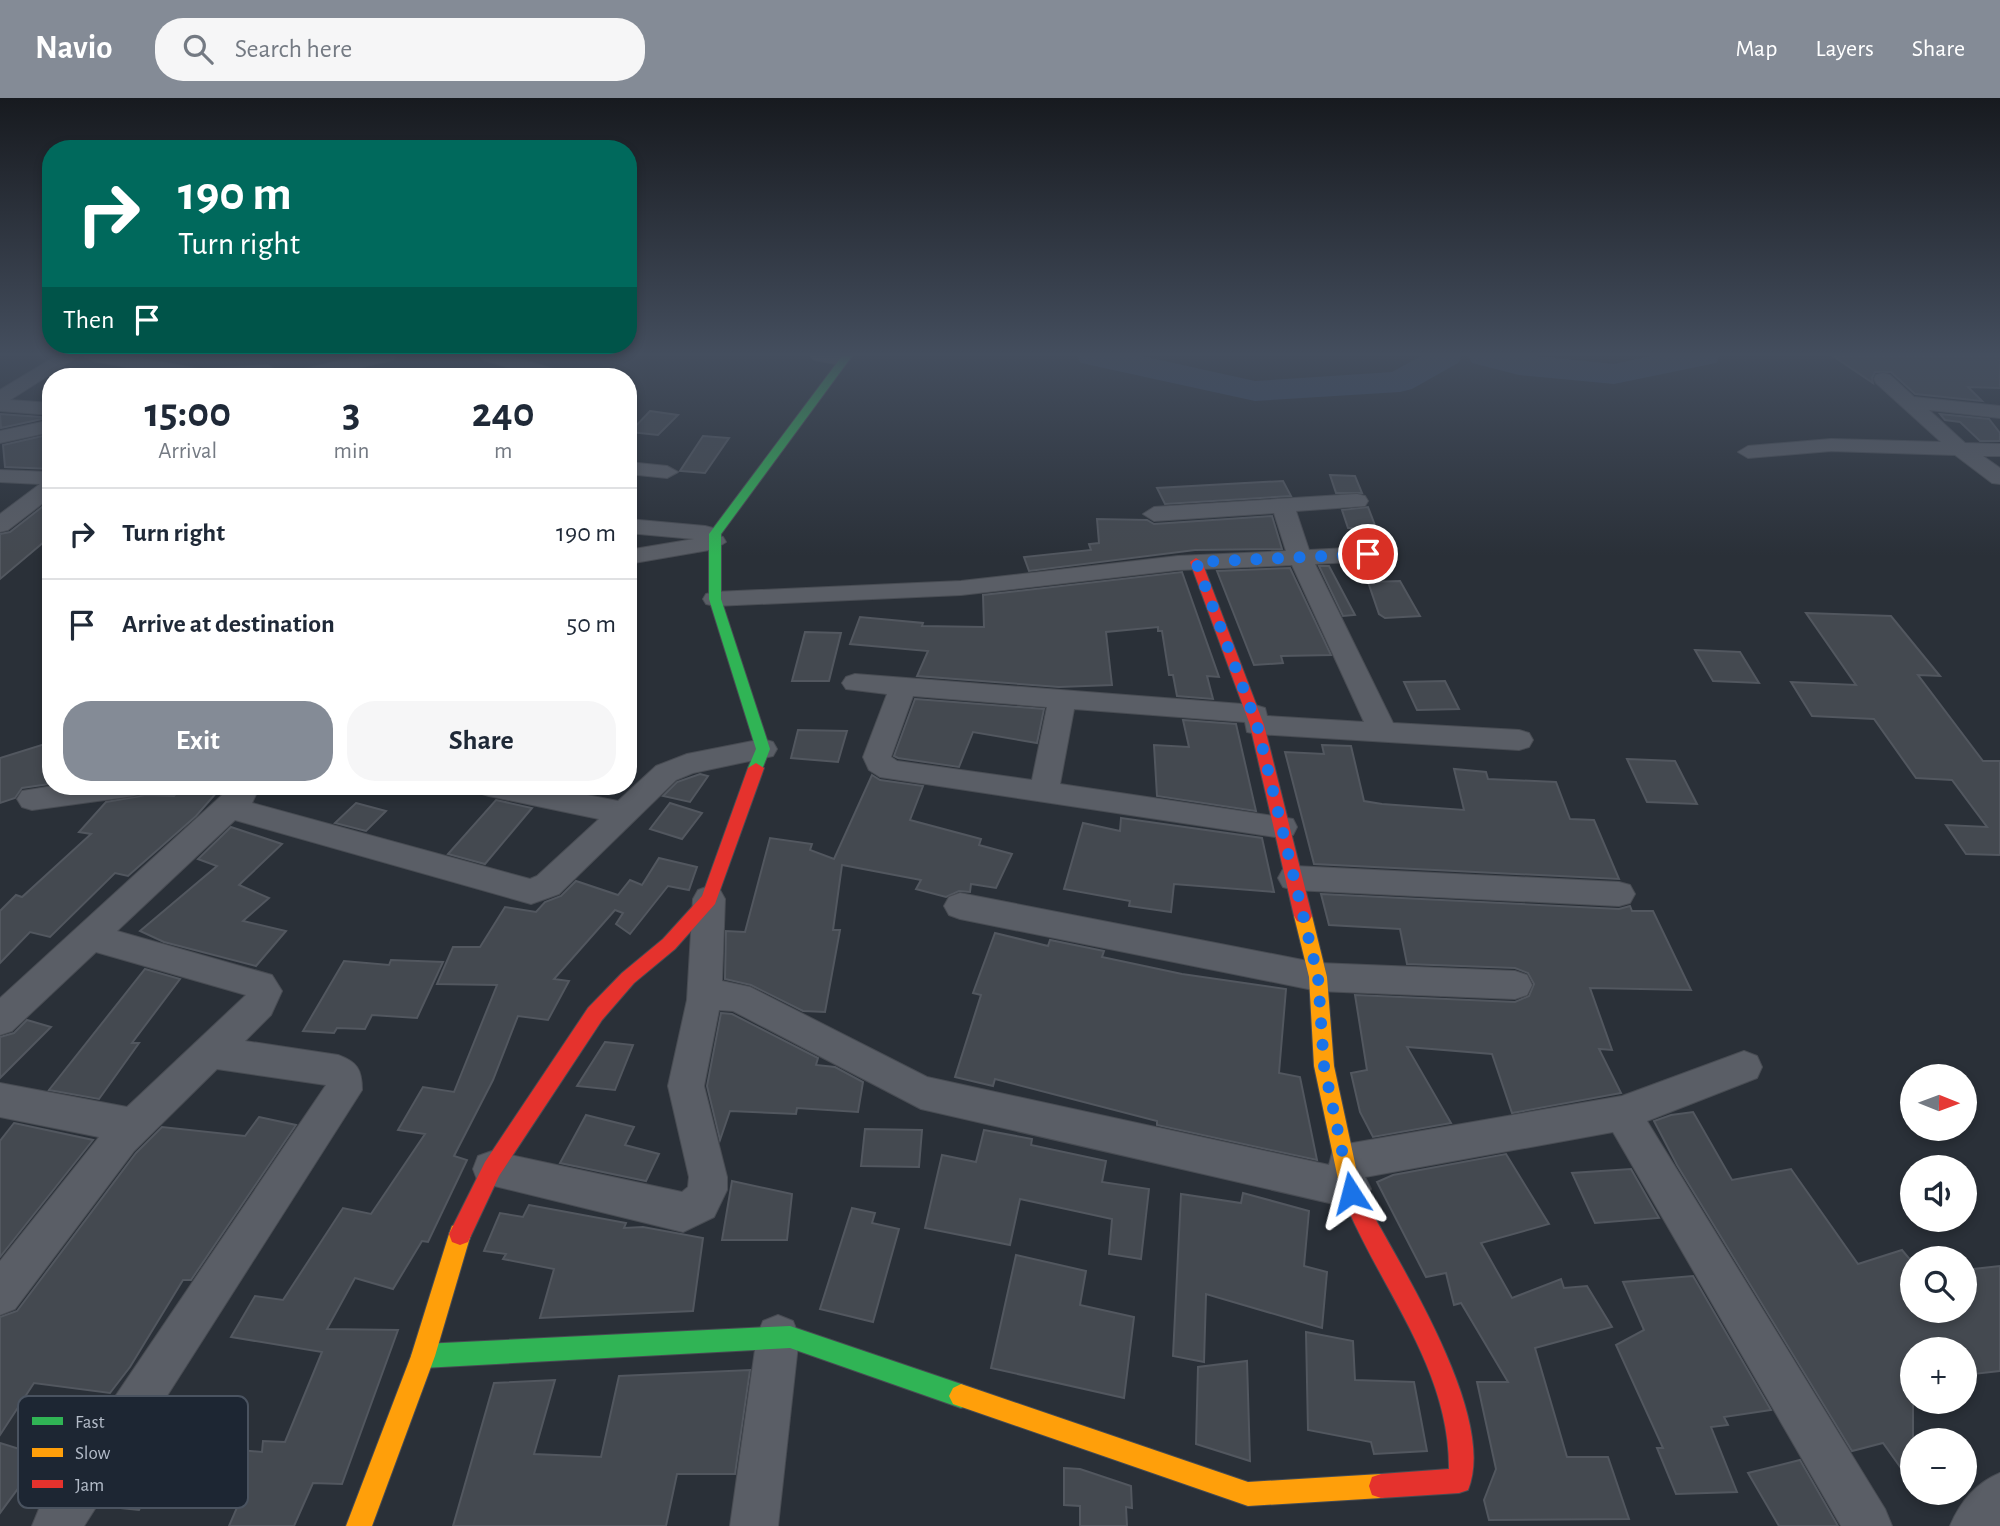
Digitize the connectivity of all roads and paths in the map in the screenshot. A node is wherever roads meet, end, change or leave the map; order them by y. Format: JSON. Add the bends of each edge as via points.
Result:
{"nodes":[{"id":1,"x":798,"y":423,"type":"edge"},
{"id":2,"x":1930,"y":423,"type":"edge"},
{"id":3,"x":42,"y":428,"type":"edge"},
{"id":4,"x":30,"y":430,"type":"junction"},
{"id":5,"x":0,"y":437,"type":"edge"},
{"id":6,"x":1958,"y":447,"type":"junction"},
{"id":7,"x":2000,"y":450,"type":"edge"},
{"id":8,"x":1748,"y":452,"type":"dead end"},
{"id":9,"x":0,"y":456,"type":"edge"},
{"id":10,"x":637,"y":469,"type":"edge"},
{"id":11,"x":667,"y":472,"type":"dead end"},
{"id":12,"x":0,"y":476,"type":"edge"},
{"id":13,"x":42,"y":478,"type":"edge"},
{"id":14,"x":2000,"y":478,"type":"edge"},
{"id":15,"x":42,"y":493,"type":"edge"},
{"id":16,"x":1357,"y":501,"type":"dead end"},
{"id":17,"x":1283,"y":505,"type":"junction"},
{"id":18,"x":1154,"y":514,"type":"dead end"},
{"id":19,"x":0,"y":525,"type":"edge"},
{"id":20,"x":637,"y":527,"type":"edge"},
{"id":21,"x":715,"y":538,"type":"junction"},
{"id":22,"x":1368,"y":554,"type":"dead end"},
{"id":23,"x":637,"y":555,"type":"edge"},
{"id":24,"x":1300,"y":557,"type":"junction"},
{"id":25,"x":1196,"y":562,"type":"junction"},
{"id":26,"x":715,"y":599,"type":"junction"},
{"id":27,"x":855,"y":683,"type":"dead end"},
{"id":28,"x":903,"y":687,"type":"junction"},
{"id":29,"x":1062,"y":699,"type":"junction"},
{"id":30,"x":1256,"y":719,"type":"junction"},
{"id":31,"x":1383,"y":732,"type":"junction"},
{"id":32,"x":1519,"y":740,"type":"dead end"},
{"id":33,"x":763,"y":749,"type":"junction"},
{"id":34,"x":1044,"y":792,"type":"junction"},
{"id":35,"x":63,"y":795,"type":"edge"},
{"id":36,"x":534,"y":795,"type":"edge"},
{"id":37,"x":237,"y":797,"type":"edge"},
{"id":38,"x":32,"y":799,"type":"dead end"},
{"id":39,"x":624,"y":813,"type":"junction"},
{"id":40,"x":1282,"y":827,"type":"junction"},
{"id":41,"x":1294,"y":878,"type":"junction"},
{"id":42,"x":1619,"y":894,"type":"dead end"},
{"id":43,"x":709,"y":899,"type":"junction"},
{"id":44,"x":960,"y":906,"type":"dead end"},
{"id":45,"x":90,"y":937,"type":"junction"},
{"id":46,"x":1318,"y":977,"type":"junction"},
{"id":47,"x":1515,"y":985,"type":"dead end"},
{"id":48,"x":704,"y":1000,"type":"junction"},
{"id":49,"x":0,"y":1020,"type":"edge"},
{"id":50,"x":210,"y":1052,"type":"junction"},
{"id":51,"x":1744,"y":1066,"type":"dead end"},
{"id":52,"x":0,"y":1100,"type":"edge"},
{"id":53,"x":1622,"y":1113,"type":"junction"},
{"id":54,"x":133,"y":1126,"type":"junction"},
{"id":55,"x":492,"y":1169,"type":"junction"},
{"id":56,"x":1349,"y":1175,"type":"junction"},
{"id":57,"x":0,"y":1294,"type":"edge"},
{"id":58,"x":778,"y":1336,"type":"junction"},
{"id":59,"x":423,"y":1356,"type":"junction"},
{"id":60,"x":142,"y":1396,"type":"edge"},
{"id":61,"x":2000,"y":1497,"type":"edge"},
{"id":62,"x":68,"y":1508,"type":"edge"},
{"id":63,"x":1251,"y":1510,"type":"edge"},
{"id":64,"x":356,"y":1524,"type":"edge"},
{"id":65,"x":56,"y":1526,"type":"edge"},
{"id":66,"x":754,"y":1526,"type":"edge"},
{"id":67,"x":1868,"y":1526,"type":"edge"},
{"id":68,"x":1974,"y":1526,"type":"edge"}],
"edges":[{"from":1,"to":21,"type":"street"},
{"from":2,"to":6,"type":"street"},
{"from":3,"to":4,"type":"street"},
{"from":4,"to":5,"type":"street"},
{"from":4,"to":9,"type":"street"},
{"from":6,"to":7,"type":"street"},
{"from":6,"to":8,"type":"street","via":[[1830,445]]},
{"from":6,"to":14,"type":"street"},
{"from":10,"to":11,"type":"street"},
{"from":12,"to":13,"type":"street"},
{"from":15,"to":19,"type":"street"},
{"from":16,"to":17,"type":"street"},
{"from":17,"to":18,"type":"street"},
{"from":17,"to":24,"type":"street"},
{"from":20,"to":21,"type":"street"},
{"from":21,"to":23,"type":"street"},
{"from":21,"to":26,"type":"street"},
{"from":22,"to":24,"type":"street"},
{"from":24,"to":25,"type":"street"},
{"from":24,"to":31,"type":"street"},
{"from":25,"to":26,"type":"street","via":[[961,588]]},
{"from":25,"to":30,"type":"street"},
{"from":26,"to":33,"type":"street"},
{"from":27,"to":28,"type":"street"},
{"from":28,"to":29,"type":"street"},
{"from":28,"to":34,"type":"street","via":[[877,757],[883,767]]},
{"from":29,"to":30,"type":"street"},
{"from":29,"to":34,"type":"street"},
{"from":30,"to":31,"type":"street"},
{"from":30,"to":40,"type":"street"},
{"from":31,"to":32,"type":"street"},
{"from":33,"to":39,"type":"street","via":[[676,768]]},
{"from":33,"to":43,"type":"street"},
{"from":34,"to":40,"type":"street"},
{"from":35,"to":38,"type":"street"},
{"from":36,"to":39,"type":"street"},
{"from":37,"to":39,"type":"street","via":[[522,892],[548,886]]},
{"from":37,"to":45,"type":"street"},
{"from":40,"to":41,"type":"street"},
{"from":41,"to":42,"type":"street"},
{"from":41,"to":46,"type":"street"},
{"from":43,"to":48,"type":"street"},
{"from":43,"to":55,"type":"street","via":[[595,1014]]},
{"from":44,"to":46,"type":"street"},
{"from":45,"to":49,"type":"street"},
{"from":45,"to":50,"type":"street","via":[[260,985],[265,991],[259,1005]]},
{"from":46,"to":47,"type":"street"},
{"from":46,"to":56,"type":"street","via":[[1324,1066]]},
{"from":48,"to":55,"type":"street","via":[[686,1086],[709,1189],[695,1208],[683,1212]]},
{"from":48,"to":56,"type":"street","via":[[718,995],[738,997],[921,1092]]},
{"from":50,"to":54,"type":"street"},
{"from":50,"to":60,"type":"street","via":[[338,1070],[344,1075],[344,1090]]},
{"from":51,"to":53,"type":"street"},
{"from":52,"to":54,"type":"street"},
{"from":53,"to":56,"type":"street"},
{"from":53,"to":67,"type":"street"},
{"from":54,"to":57,"type":"street"},
{"from":55,"to":59,"type":"street","via":[[459,1236]]},
{"from":56,"to":63,"type":"street","via":[[1356,1205],[1444,1374],[1463,1476],[1455,1483]]},
{"from":58,"to":59,"type":"street"},
{"from":58,"to":63,"type":"street","via":[[802,1339]]},
{"from":58,"to":66,"type":"street"},
{"from":59,"to":64,"type":"street"},
{"from":61,"to":68,"type":"street"},
{"from":62,"to":65,"type":"street"}]}
